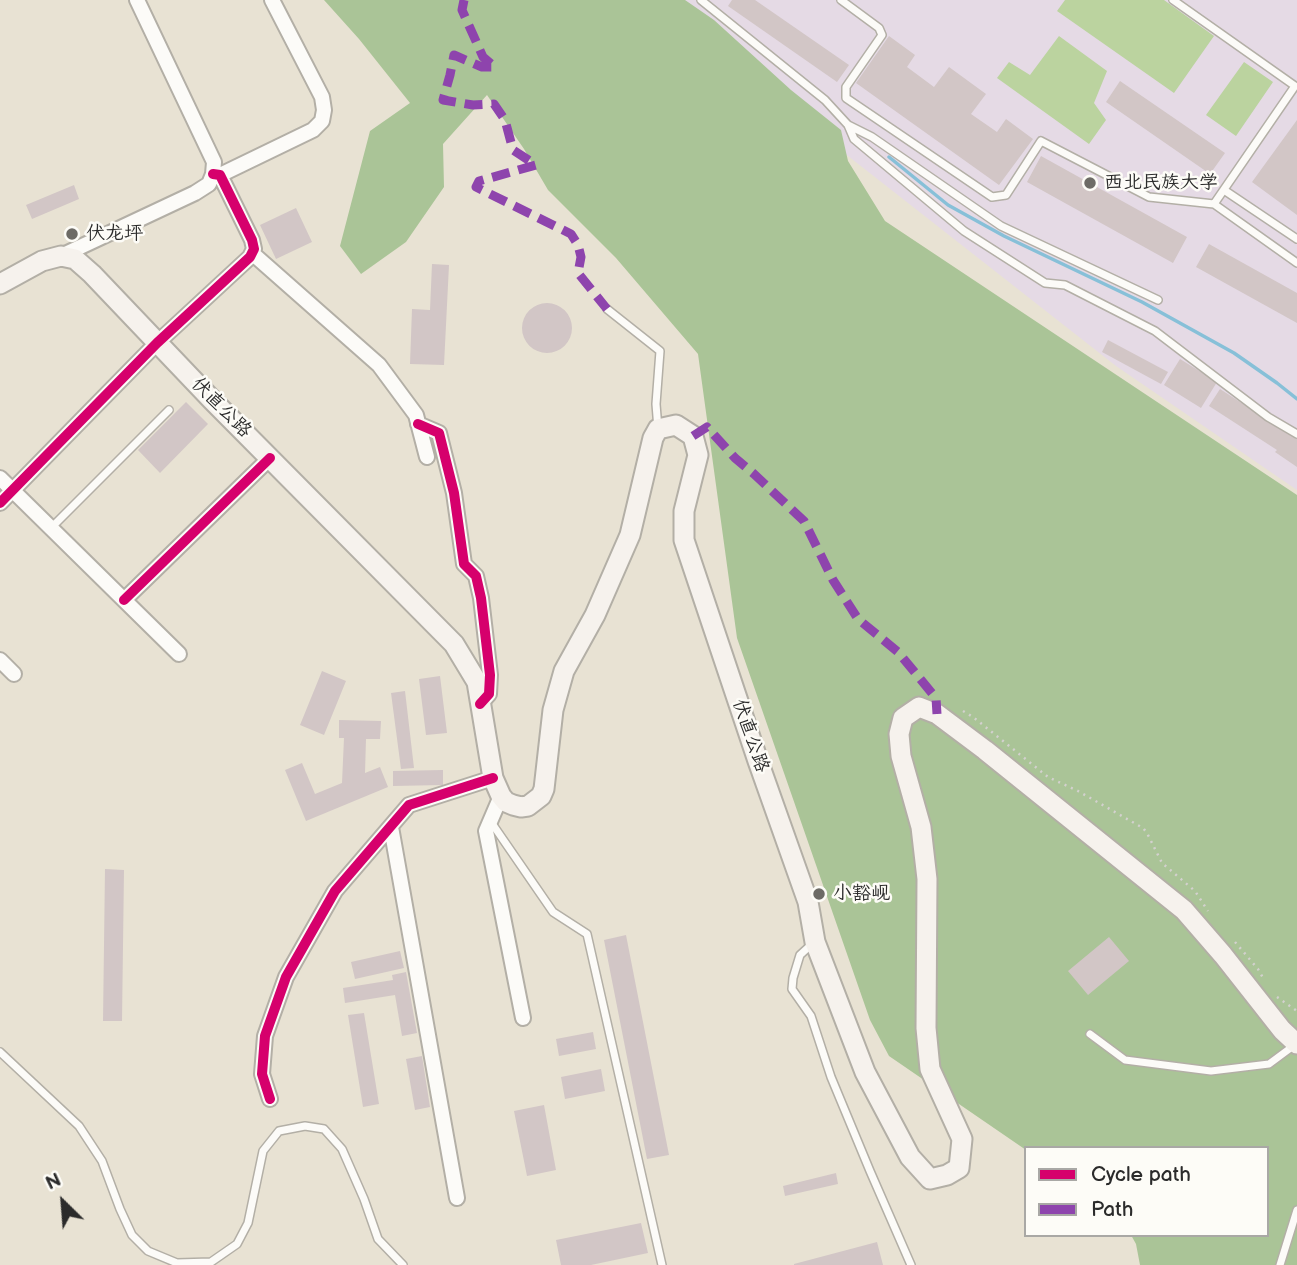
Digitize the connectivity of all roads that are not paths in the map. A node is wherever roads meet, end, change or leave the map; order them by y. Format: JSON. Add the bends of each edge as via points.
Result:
{"nodes":[{"id":1,"x":272,"y":0,"type":"edge"},
{"id":2,"x":701,"y":0,"type":"edge"},
{"id":3,"x":841,"y":0,"type":"edge"},
{"id":4,"x":1173,"y":0,"type":"edge"},
{"id":5,"x":141,"y":1,"type":"edge"},
{"id":6,"x":1287,"y":97,"type":"junction"},
{"id":7,"x":1297,"y":97,"type":"edge"},
{"id":8,"x":848,"y":125,"type":"junction"},
{"id":9,"x":217,"y":174,"type":"junction"},
{"id":10,"x":1224,"y":190,"type":"junction"},
{"id":11,"x":1214,"y":204,"type":"junction"},
{"id":12,"x":1297,"y":239,"type":"edge"},
{"id":13,"x":252,"y":253,"type":"junction"},
{"id":14,"x":61,"y":256,"type":"junction"},
{"id":15,"x":1297,"y":263,"type":"edge"},
{"id":16,"x":0,"y":284,"type":"edge"},
{"id":17,"x":1158,"y":300,"type":"dead end"},
{"id":18,"x":607,"y":309,"type":"dead end"},
{"id":19,"x":157,"y":343,"type":"junction"},
{"id":20,"x":169,"y":410,"type":"dead end"},
{"id":21,"x":418,"y":424,"type":"junction"},
{"id":22,"x":658,"y":429,"type":"junction"},
{"id":23,"x":1297,"y":434,"type":"edge"},
{"id":24,"x":427,"y":457,"type":"dead end"},
{"id":25,"x":270,"y":458,"type":"junction"},
{"id":26,"x":0,"y":478,"type":"edge"},
{"id":27,"x":12,"y":491,"type":"junction"},
{"id":28,"x":0,"y":503,"type":"edge"},
{"id":29,"x":51,"y":528,"type":"junction"},
{"id":30,"x":124,"y":600,"type":"junction"},
{"id":31,"x":179,"y":654,"type":"dead end"},
{"id":32,"x":0,"y":660,"type":"edge"},
{"id":33,"x":14,"y":674,"type":"dead end"},
{"id":34,"x":480,"y":704,"type":"junction"},
{"id":35,"x":497,"y":787,"type":"junction"},
{"id":36,"x":491,"y":821,"type":"junction"},
{"id":37,"x":391,"y":827,"type":"junction"},
{"id":38,"x":815,"y":942,"type":"junction"},
{"id":39,"x":523,"y":1018,"type":"dead end"},
{"id":40,"x":1090,"y":1034,"type":"dead end"},
{"id":41,"x":1297,"y":1043,"type":"edge"},
{"id":42,"x":0,"y":1052,"type":"edge"},
{"id":43,"x":270,"y":1099,"type":"dead end"},
{"id":44,"x":457,"y":1198,"type":"dead end"},
{"id":45,"x":1297,"y":1210,"type":"edge"},
{"id":46,"x":403,"y":1265,"type":"edge"},
{"id":47,"x":662,"y":1265,"type":"edge"},
{"id":48,"x":911,"y":1265,"type":"edge"},
{"id":49,"x":1280,"y":1265,"type":"edge"}],
"edges":[{"from":1,"to":9,"type":"street","via":[[322,97],[322,121],[313,130]]},
{"from":2,"to":8,"type":"lane","via":[[825,100]]},
{"from":3,"to":11,"type":"lane","via":[[882,35],[846,87],[846,98],[992,197],[1006,195],[1041,141],[1149,197]]},
{"from":4,"to":6,"type":"lane","via":[[1294,86]]},
{"from":5,"to":9,"type":"street"},
{"from":6,"to":7,"type":"lane"},
{"from":6,"to":10,"type":"lane"},
{"from":8,"to":17,"type":"lane","via":[[1001,226]]},
{"from":8,"to":23,"type":"lane","via":[[854,139],[964,231],[1045,283],[1065,285],[1155,331]]},
{"from":9,"to":13,"type":"street","via":[[252,240]]},
{"from":9,"to":14,"type":"street","via":[[195,192]]},
{"from":10,"to":11,"type":"lane"},
{"from":10,"to":12,"type":"lane"},
{"from":11,"to":15,"type":"lane"},
{"from":13,"to":19,"type":"street"},
{"from":13,"to":21,"type":"street","via":[[379,365]]},
{"from":14,"to":16,"type":"main road"},
{"from":14,"to":19,"type":"main road","name":"伏直公路","via":[[83,267]]},
{"from":18,"to":22,"type":"lane","via":[[660,351]]},
{"from":19,"to":25,"type":"main road","name":"伏直公路"},
{"from":19,"to":27,"type":"street"},
{"from":20,"to":29,"type":"lane"},
{"from":21,"to":24,"type":"street"},
{"from":21,"to":34,"type":"street","via":[[439,433],[464,564],[476,576],[481,598],[489,694]]},
{"from":22,"to":35,"type":"main road","via":[[630,535],[564,671],[553,710],[541,796],[521,807],[506,802]]},
{"from":22,"to":38,"type":"main road","name":"伏直公路","via":[[676,425],[692,436],[698,455],[684,511],[684,540],[808,902]]},
{"from":25,"to":30,"type":"street"},
{"from":25,"to":34,"type":"main road","name":"伏直公路","via":[[454,644],[477,682]]},
{"from":26,"to":27,"type":"street"},
{"from":27,"to":28,"type":"street"},
{"from":27,"to":29,"type":"street"},
{"from":29,"to":30,"type":"street"},
{"from":30,"to":31,"type":"street"},
{"from":32,"to":33,"type":"street"},
{"from":34,"to":35,"type":"main road","name":"伏直公路"},
{"from":35,"to":36,"type":"street"},
{"from":35,"to":37,"type":"street","via":[[409,805]]},
{"from":36,"to":39,"type":"street","via":[[486,831]]},
{"from":36,"to":47,"type":"lane","via":[[553,912],[587,934]]},
{"from":37,"to":43,"type":"street","via":[[335,891],[286,977],[265,1036],[262,1074]]},
{"from":37,"to":44,"type":"street"},
{"from":38,"to":41,"type":"main road","name":"伏直公路","via":[[865,1072],[910,1157],[930,1179],[959,1168],[962,1139],[930,1069],[927,878],[921,827],[899,734],[904,718],[919,707],[937,714],[985,750],[1184,910]]},
{"from":38,"to":48,"type":"lane","via":[[800,955],[792,989],[811,1016],[836,1089]]},
{"from":40,"to":41,"type":"lane","via":[[1125,1060],[1211,1071],[1269,1063]]},
{"from":42,"to":46,"type":"lane","via":[[79,1126],[102,1161],[132,1235],[148,1251],[177,1263],[211,1262],[237,1244],[248,1223],[263,1151],[279,1131],[305,1126],[324,1129],[342,1149],[378,1239]]},
{"from":45,"to":49,"type":"lane"}]}
